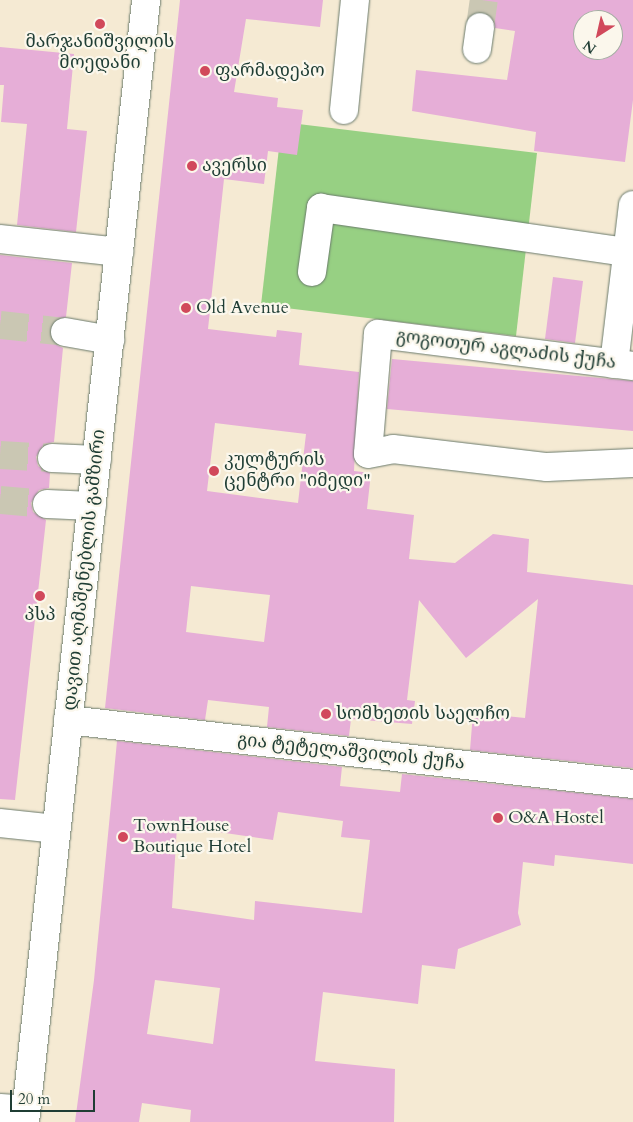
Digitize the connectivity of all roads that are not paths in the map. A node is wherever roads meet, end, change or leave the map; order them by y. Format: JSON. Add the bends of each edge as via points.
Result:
{"nodes":[{"id":1,"x":354,"y":0,"type":"edge"},
{"id":2,"x":143,"y":6,"type":"edge"},
{"id":3,"x":344,"y":110,"type":"dead end"},
{"id":4,"x":633,"y":205,"type":"edge"},
{"id":5,"x":0,"y":239,"type":"edge"},
{"id":6,"x":119,"y":252,"type":"junction"},
{"id":7,"x":627,"y":252,"type":"junction"},
{"id":8,"x":312,"y":272,"type":"dead end"},
{"id":9,"x":65,"y":332,"type":"tunnel mouth"},
{"id":10,"x":110,"y":340,"type":"junction"},
{"id":11,"x":623,"y":365,"type":"edge"},
{"id":12,"x":52,"y":458,"type":"tunnel mouth"},
{"id":13,"x":97,"y":460,"type":"junction"},
{"id":14,"x":633,"y":463,"type":"edge"},
{"id":15,"x":47,"y":504,"type":"tunnel mouth"},
{"id":16,"x":92,"y":506,"type":"junction"},
{"id":17,"x":68,"y":720,"type":"junction"},
{"id":18,"x":633,"y":784,"type":"edge"},
{"id":19,"x":0,"y":823,"type":"edge"},
{"id":20,"x":56,"y":829,"type":"junction"},
{"id":21,"x":17,"y":1113,"type":"edge"}],
"edges":[{"from":1,"to":3,"type":"main road"},
{"from":2,"to":6,"type":"main road","name":"დავით აღმაშენებლის გამზირი"},
{"from":4,"to":7,"type":"main road"},
{"from":5,"to":6,"type":"main road"},
{"from":6,"to":10,"type":"main road","name":"დავით აღმაშენებლის გამზირი"},
{"from":7,"to":8,"type":"main road","via":[[320,208]]},
{"from":7,"to":11,"type":"main road"},
{"from":9,"to":10,"type":"main road"},
{"from":10,"to":13,"type":"main road","name":"დავით აღმაშენებლის გამზირი"},
{"from":11,"to":14,"type":"main road","name":"გოგოთურ აგლაძის ქუჩა","via":[[378,334],[368,454],[402,450],[547,466]]},
{"from":12,"to":13,"type":"main road"},
{"from":13,"to":16,"type":"main road","name":"დავით აღმაშენებლის გამზირი"},
{"from":15,"to":16,"type":"main road"},
{"from":16,"to":17,"type":"main road","name":"დავით აღმაშენებლის გამზირი"},
{"from":17,"to":18,"type":"main road","name":"გია ტეტელაშვილის ქუჩა"},
{"from":17,"to":20,"type":"main road","name":"დავით აღმაშენებლის გამზირი"},
{"from":19,"to":20,"type":"main road"},
{"from":20,"to":21,"type":"main road","name":"დავით აღმაშენებლის გამზირი"}]}
